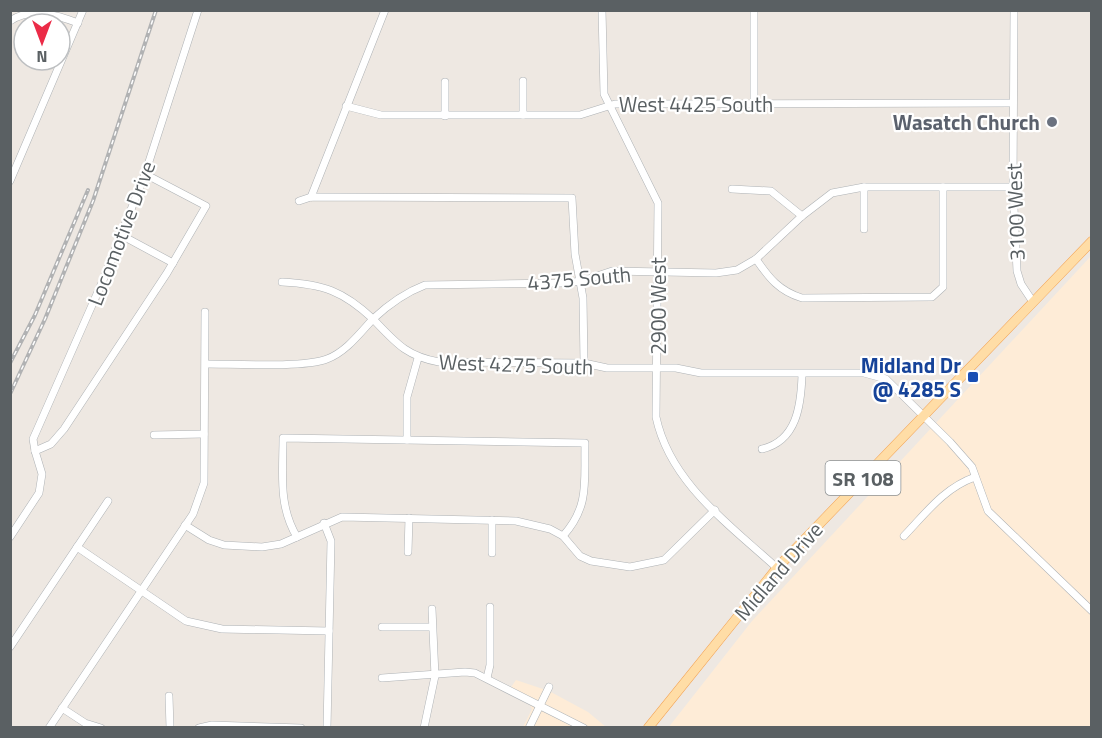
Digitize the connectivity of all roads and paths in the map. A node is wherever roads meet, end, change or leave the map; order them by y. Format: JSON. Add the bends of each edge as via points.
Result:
{"nodes":[{"id":1,"x":83,"y":10,"type":"edge"},
{"id":2,"x":198,"y":10,"type":"edge"},
{"id":3,"x":385,"y":10,"type":"edge"},
{"id":4,"x":602,"y":10,"type":"edge"},
{"id":5,"x":754,"y":10,"type":"edge"},
{"id":6,"x":1014,"y":10,"type":"edge"},
{"id":7,"x":72,"y":20,"type":"edge"},
{"id":8,"x":78,"y":22,"type":"junction"},
{"id":9,"x":523,"y":81,"type":"dead end"},
{"id":10,"x":446,"y":82,"type":"dead end"},
{"id":11,"x":1013,"y":103,"type":"junction"},
{"id":12,"x":754,"y":104,"type":"junction"},
{"id":13,"x":608,"y":105,"type":"junction"},
{"id":14,"x":346,"y":106,"type":"junction"},
{"id":15,"x":446,"y":116,"type":"junction"},
{"id":16,"x":524,"y":116,"type":"junction"},
{"id":17,"x":145,"y":174,"type":"junction"},
{"id":18,"x":10,"y":181,"type":"edge"},
{"id":19,"x":864,"y":187,"type":"junction"},
{"id":20,"x":943,"y":187,"type":"junction"},
{"id":21,"x":1013,"y":187,"type":"junction"},
{"id":22,"x":732,"y":189,"type":"dead end"},
{"id":23,"x":310,"y":197,"type":"junction"},
{"id":24,"x":299,"y":201,"type":"dead end"},
{"id":25,"x":802,"y":216,"type":"junction"},
{"id":26,"x":864,"y":229,"type":"dead end"},
{"id":27,"x":121,"y":236,"type":"junction"},
{"id":28,"x":1092,"y":241,"type":"edge"},
{"id":29,"x":756,"y":259,"type":"junction"},
{"id":30,"x":173,"y":263,"type":"junction"},
{"id":31,"x":658,"y":272,"type":"junction"},
{"id":32,"x":582,"y":281,"type":"junction"},
{"id":33,"x":282,"y":282,"type":"dead end"},
{"id":34,"x":1033,"y":302,"type":"junction"},
{"id":35,"x":205,"y":312,"type":"dead end"},
{"id":36,"x":373,"y":319,"type":"junction"},
{"id":37,"x":418,"y":358,"type":"junction"},
{"id":38,"x":584,"y":363,"type":"junction"},
{"id":39,"x":206,"y":364,"type":"junction"},
{"id":40,"x":657,"y":368,"type":"junction"},
{"id":41,"x":802,"y":375,"type":"junction"},
{"id":42,"x":923,"y":415,"type":"junction"},
{"id":43,"x":204,"y":434,"type":"junction"},
{"id":44,"x":154,"y":435,"type":"dead end"},
{"id":45,"x":407,"y":440,"type":"junction"},
{"id":46,"x":762,"y":449,"type":"dead end"},
{"id":47,"x":35,"y":451,"type":"junction"},
{"id":48,"x":975,"y":477,"type":"junction"},
{"id":49,"x":108,"y":501,"type":"dead end"},
{"id":50,"x":715,"y":510,"type":"junction"},
{"id":51,"x":409,"y":518,"type":"junction"},
{"id":52,"x":492,"y":520,"type":"junction"},
{"id":53,"x":324,"y":524,"type":"junction"},
{"id":54,"x":186,"y":525,"type":"junction"},
{"id":55,"x":563,"y":536,"type":"junction"},
{"id":56,"x":904,"y":536,"type":"dead end"},
{"id":57,"x":10,"y":537,"type":"edge"},
{"id":58,"x":297,"y":537,"type":"junction"},
{"id":59,"x":77,"y":547,"type":"junction"},
{"id":60,"x":408,"y":552,"type":"dead end"},
{"id":61,"x":492,"y":554,"type":"dead end"},
{"id":62,"x":580,"y":556,"type":"junction"},
{"id":63,"x":573,"y":561,"type":"dead end"},
{"id":64,"x":777,"y":568,"type":"junction"},
{"id":65,"x":142,"y":590,"type":"junction"},
{"id":66,"x":490,"y":607,"type":"dead end"},
{"id":67,"x":432,"y":609,"type":"dead end"},
{"id":68,"x":1092,"y":611,"type":"edge"},
{"id":69,"x":382,"y":627,"type":"dead end"},
{"id":70,"x":432,"y":627,"type":"junction"},
{"id":71,"x":329,"y":631,"type":"junction"},
{"id":72,"x":10,"y":647,"type":"edge"},
{"id":73,"x":435,"y":676,"type":"junction"},
{"id":74,"x":382,"y":678,"type":"dead end"},
{"id":75,"x":487,"y":678,"type":"junction"},
{"id":76,"x":549,"y":687,"type":"dead end"},
{"id":77,"x":169,"y":696,"type":"dead end"},
{"id":78,"x":540,"y":705,"type":"junction"},
{"id":79,"x":62,"y":708,"type":"junction"},
{"id":80,"x":224,"y":726,"type":"edge"},
{"id":81,"x":49,"y":728,"type":"edge"},
{"id":82,"x":100,"y":728,"type":"edge"},
{"id":83,"x":170,"y":728,"type":"edge"},
{"id":84,"x":199,"y":728,"type":"edge"},
{"id":85,"x":301,"y":728,"type":"edge"},
{"id":86,"x":327,"y":728,"type":"edge"},
{"id":87,"x":424,"y":728,"type":"edge"},
{"id":88,"x":529,"y":728,"type":"edge"},
{"id":89,"x":584,"y":728,"type":"edge"},
{"id":90,"x":648,"y":728,"type":"edge"}],
"edges":[{"from":1,"to":8,"type":"street"},
{"from":2,"to":17,"type":"street","name":"Locomotive Drive"},
{"from":3,"to":14,"type":"street"},
{"from":4,"to":13,"type":"street","name":"2900 West","via":[[604,94]]},
{"from":5,"to":12,"type":"street"},
{"from":6,"to":11,"type":"street","name":"3100 West"},
{"from":7,"to":8,"type":"street"},
{"from":8,"to":18,"type":"street"},
{"from":9,"to":16,"type":"street"},
{"from":10,"to":15,"type":"street"},
{"from":11,"to":12,"type":"street","name":"West 4425 South"},
{"from":11,"to":21,"type":"street","name":"3100 West"},
{"from":12,"to":13,"type":"street","name":"West 4425 South"},
{"from":13,"to":16,"type":"street","name":"West 4425 South","via":[[580,115]]},
{"from":13,"to":31,"type":"street","name":"2900 West","via":[[658,202]]},
{"from":14,"to":15,"type":"street","name":"West 4425 South","via":[[381,115]]},
{"from":14,"to":23,"type":"street"},
{"from":15,"to":16,"type":"street","name":"West 4425 South"},
{"from":17,"to":27,"type":"street","name":"Locomotive Drive"},
{"from":17,"to":30,"type":"street","via":[[207,206]]},
{"from":19,"to":20,"type":"street","name":"4375 South"},
{"from":19,"to":25,"type":"street","name":"4375 South","via":[[832,193]]},
{"from":19,"to":26,"type":"street"},
{"from":20,"to":21,"type":"street","name":"4375 South"},
{"from":20,"to":29,"type":"street","via":[[943,287],[932,297],[802,298],[785,293]]},
{"from":21,"to":34,"type":"street","name":"3100 West","via":[[1017,271]]},
{"from":22,"to":25,"type":"street","via":[[771,191]]},
{"from":23,"to":24,"type":"street"},
{"from":23,"to":32,"type":"street","via":[[572,198]]},
{"from":25,"to":29,"type":"street","name":"4375 South"},
{"from":27,"to":30,"type":"street"},
{"from":27,"to":47,"type":"street","name":"Locomotive Drive","via":[[33,439]]},
{"from":28,"to":34,"type":"main road","name":"Midland Drive","number":"SR 108"},
{"from":29,"to":31,"type":"street","name":"4375 South","via":[[736,270],[716,273]]},
{"from":30,"to":47,"type":"street","via":[[57,438],[48,447]]},
{"from":31,"to":32,"type":"street","name":"4375 South","via":[[612,271]]},
{"from":31,"to":40,"type":"street","name":"2900 West"},
{"from":32,"to":36,"type":"street","name":"4375 South","via":[[425,285],[391,302]]},
{"from":32,"to":38,"type":"street"},
{"from":33,"to":36,"type":"street","via":[[332,289],[354,301]]},
{"from":34,"to":42,"type":"main road","name":"Midland Drive","number":"SR 108"},
{"from":35,"to":39,"type":"street"},
{"from":36,"to":37,"type":"street","name":"West 4275 South","via":[[401,349]]},
{"from":36,"to":39,"type":"street","via":[[348,346],[327,359]]},
{"from":37,"to":38,"type":"street","name":"West 4275 South","via":[[439,362]]},
{"from":37,"to":45,"type":"street","via":[[407,398]]},
{"from":38,"to":40,"type":"street","name":"West 4275 South","via":[[608,368]]},
{"from":39,"to":43,"type":"street"},
{"from":40,"to":41,"type":"street","name":"West 4275 South"},
{"from":40,"to":50,"type":"street","name":"2900 West","via":[[656,417],[667,454]]},
{"from":41,"to":42,"type":"street","name":"West 4275 South","via":[[864,373],[886,379]]},
{"from":41,"to":46,"type":"street","via":[[797,418],[783,439]]},
{"from":42,"to":48,"type":"street","name":"West 4275 South","via":[[965,459]]},
{"from":42,"to":64,"type":"main road","name":"Midland Drive","number":"SR 108"},
{"from":43,"to":44,"type":"street"},
{"from":43,"to":54,"type":"street","via":[[204,483]]},
{"from":45,"to":55,"type":"street","via":[[585,443],[581,511]]},
{"from":45,"to":58,"type":"street","via":[[283,438],[283,498],[287,521]]},
{"from":47,"to":57,"type":"street","via":[[42,474],[39,493]]},
{"from":48,"to":56,"type":"street","via":[[944,494]]},
{"from":48,"to":68,"type":"street","name":"West 4275 South","via":[[988,511]]},
{"from":49,"to":59,"type":"street"},
{"from":50,"to":62,"type":"street","via":[[664,560],[630,567]]},
{"from":50,"to":64,"type":"street","name":"2900 West"},
{"from":51,"to":52,"type":"street"},
{"from":51,"to":53,"type":"street","via":[[342,517]]},
{"from":51,"to":60,"type":"street"},
{"from":52,"to":55,"type":"street","via":[[535,523]]},
{"from":52,"to":61,"type":"street"},
{"from":53,"to":58,"type":"street"},
{"from":53,"to":71,"type":"street","via":[[331,541]]},
{"from":54,"to":58,"type":"street","via":[[224,545],[262,547]]},
{"from":54,"to":65,"type":"street"},
{"from":55,"to":62,"type":"street"},
{"from":59,"to":65,"type":"street"},
{"from":59,"to":72,"type":"street"},
{"from":62,"to":63,"type":"street"},
{"from":64,"to":90,"type":"main road","name":"Midland Drive","number":"SR 108"},
{"from":65,"to":71,"type":"street","via":[[186,621],[222,629]]},
{"from":65,"to":79,"type":"street"},
{"from":66,"to":75,"type":"street"},
{"from":67,"to":70,"type":"street"},
{"from":69,"to":70,"type":"street"},
{"from":70,"to":73,"type":"street"},
{"from":71,"to":86,"type":"street"},
{"from":73,"to":74,"type":"street"},
{"from":73,"to":75,"type":"street","via":[[465,672]]},
{"from":73,"to":87,"type":"street"},
{"from":75,"to":78,"type":"street"},
{"from":76,"to":78,"type":"street"},
{"from":77,"to":83,"type":"street"},
{"from":78,"to":88,"type":"street"},
{"from":78,"to":89,"type":"street"},
{"from":79,"to":81,"type":"street"},
{"from":79,"to":82,"type":"street"},
{"from":80,"to":84,"type":"street"},
{"from":80,"to":85,"type":"street"}]}
